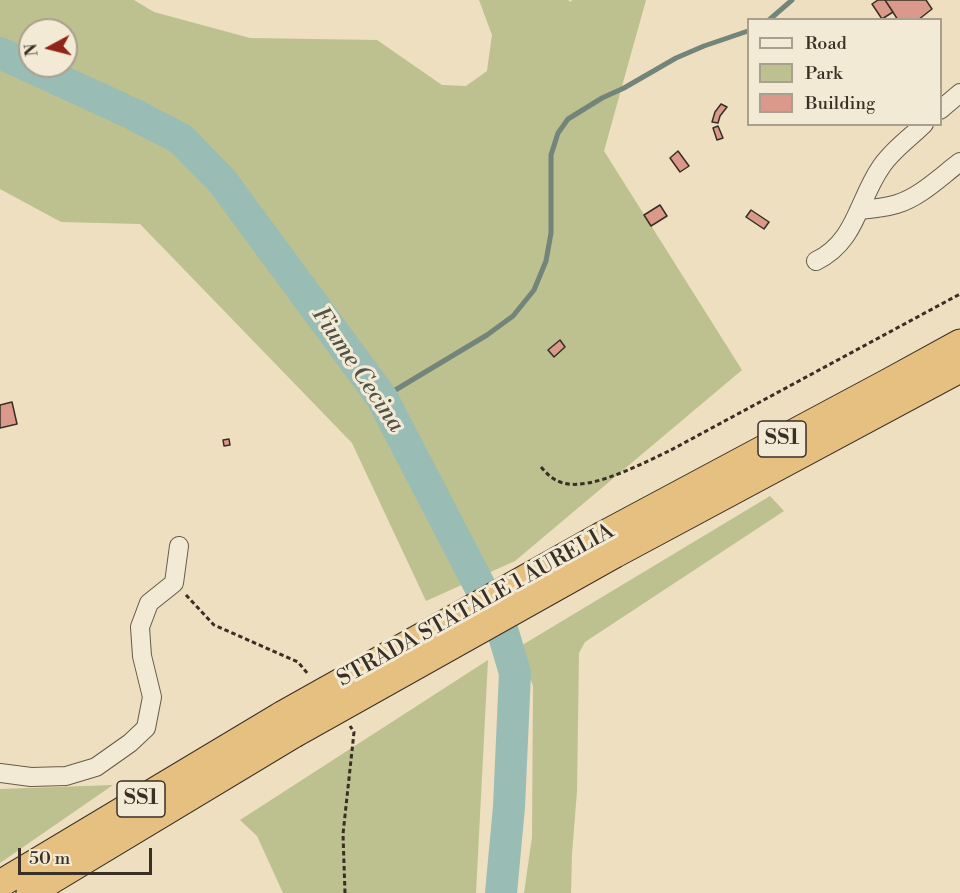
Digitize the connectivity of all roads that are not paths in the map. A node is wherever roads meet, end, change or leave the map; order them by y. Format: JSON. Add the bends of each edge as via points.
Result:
{"nodes":[{"id":1,"x":960,"y":93,"type":"edge"},
{"id":2,"x":942,"y":108,"type":"edge"},
{"id":3,"x":922,"y":126,"type":"edge"},
{"id":4,"x":960,"y":162,"type":"edge"},
{"id":5,"x":859,"y":210,"type":"junction"},
{"id":6,"x":816,"y":261,"type":"dead end"},
{"id":7,"x":960,"y":343,"type":"edge"},
{"id":8,"x":960,"y":369,"type":"edge"},
{"id":9,"x":609,"y":544,"type":"junction"},
{"id":10,"x":179,"y":546,"type":"dead end"},
{"id":11,"x":288,"y":724,"type":"junction"},
{"id":12,"x":0,"y":772,"type":"edge"},
{"id":13,"x":0,"y":884,"type":"edge"},
{"id":14,"x":30,"y":893,"type":"edge"}],
"edges":[{"from":1,"to":2,"type":"street"},
{"from":3,"to":5,"type":"street","via":[[881,165]]},
{"from":4,"to":5,"type":"street","via":[[914,197],[899,204]]},
{"from":5,"to":6,"type":"street","via":[[837,248]]},
{"from":7,"to":9,"type":"highway","name":"STRADA STATALE 1 AURELIA","number":"SS1"},
{"from":8,"to":9,"type":"highway","name":"STRADA STATALE 1 AURELIA","number":"SS1"},
{"from":9,"to":11,"type":"highway","name":"STRADA STATALE 1 AURELIA","number":"SS1","bridge":true},
{"from":10,"to":12,"type":"street","via":[[174,582],[149,603],[140,627],[152,696],[146,728],[96,767],[66,776],[31,777]]},
{"from":11,"to":13,"type":"highway","name":"STRADA STATALE 1 AURELIA","number":"SS1"},
{"from":11,"to":14,"type":"highway","name":"STRADA STATALE 1 AURELIA","number":"SS1"}]}
